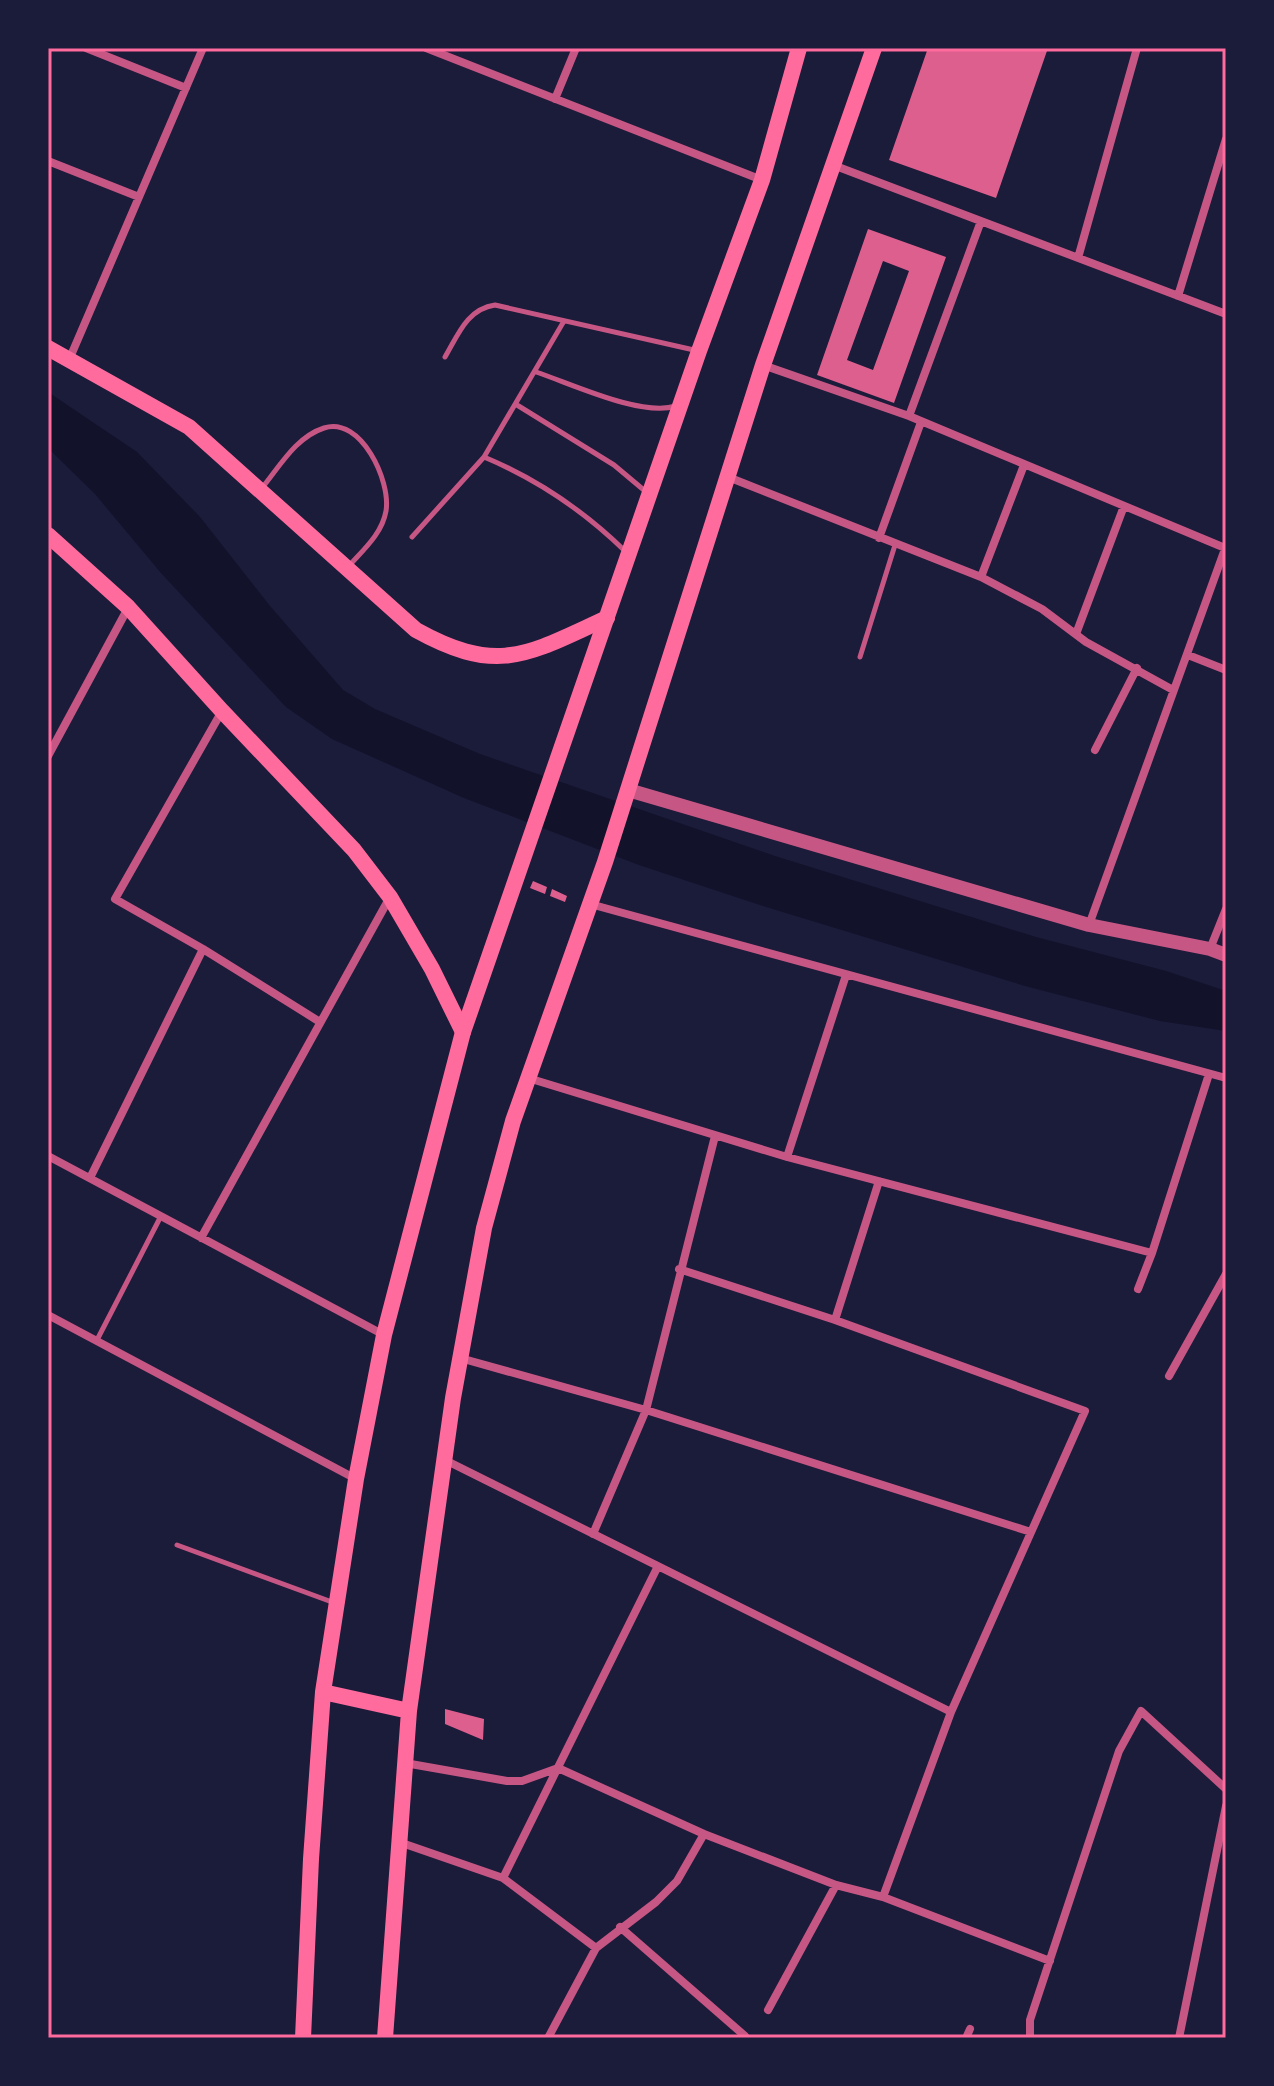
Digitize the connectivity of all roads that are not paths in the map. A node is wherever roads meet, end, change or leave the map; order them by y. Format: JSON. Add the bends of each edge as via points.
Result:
{"nodes":[{"id":1,"x":86,"y":48,"type":"edge"},
{"id":2,"x":203,"y":48,"type":"edge"},
{"id":3,"x":426,"y":48,"type":"edge"},
{"id":4,"x":576,"y":48,"type":"edge"},
{"id":5,"x":799,"y":48,"type":"edge"},
{"id":6,"x":874,"y":48,"type":"edge"},
{"id":7,"x":1137,"y":48,"type":"edge"},
{"id":8,"x":186,"y":88,"type":"junction"},
{"id":9,"x":555,"y":99,"type":"junction"},
{"id":10,"x":1226,"y":139,"type":"edge"},
{"id":11,"x":48,"y":161,"type":"edge"},
{"id":12,"x":833,"y":165,"type":"junction"},
{"id":13,"x":762,"y":180,"type":"junction"},
{"id":14,"x":139,"y":197,"type":"junction"},
{"id":15,"x":981,"y":221,"type":"junction"},
{"id":16,"x":1078,"y":258,"type":"junction"},
{"id":17,"x":1178,"y":296,"type":"junction"},
{"id":18,"x":1226,"y":314,"type":"edge"},
{"id":19,"x":564,"y":321,"type":"junction"},
{"id":20,"x":48,"y":348,"type":"edge"},
{"id":21,"x":699,"y":351,"type":"junction"},
{"id":22,"x":445,"y":357,"type":"dead end"},
{"id":23,"x":69,"y":360,"type":"junction"},
{"id":24,"x":763,"y":365,"type":"junction"},
{"id":25,"x":536,"y":372,"type":"junction"},
{"id":26,"x":517,"y":405,"type":"junction"},
{"id":27,"x":681,"y":405,"type":"junction"},
{"id":28,"x":909,"y":416,"type":"junction"},
{"id":29,"x":921,"y":422,"type":"junction"},
{"id":30,"x":484,"y":457,"type":"junction"},
{"id":31,"x":1024,"y":465,"type":"junction"},
{"id":32,"x":727,"y":477,"type":"junction"},
{"id":33,"x":260,"y":490,"type":"junction"},
{"id":34,"x":649,"y":496,"type":"junction"},
{"id":35,"x":1124,"y":506,"type":"junction"},
{"id":36,"x":48,"y":535,"type":"edge"},
{"id":37,"x":412,"y":537,"type":"dead end"},
{"id":38,"x":879,"y":538,"type":"junction"},
{"id":39,"x":895,"y":545,"type":"junction"},
{"id":40,"x":1225,"y":547,"type":"edge"},
{"id":41,"x":629,"y":555,"type":"junction"},
{"id":42,"x":348,"y":568,"type":"junction"},
{"id":43,"x":981,"y":577,"type":"junction"},
{"id":44,"x":128,"y":607,"type":"junction"},
{"id":45,"x":607,"y":618,"type":"junction"},
{"id":46,"x":1076,"y":634,"type":"junction"},
{"id":47,"x":1188,"y":655,"type":"junction"},
{"id":48,"x":860,"y":657,"type":"dead end"},
{"id":49,"x":1137,"y":668,"type":"junction"},
{"id":50,"x":1226,"y":670,"type":"edge"},
{"id":51,"x":1173,"y":690,"type":"junction"},
{"id":52,"x":222,"y":711,"type":"junction"},
{"id":53,"x":1095,"y":750,"type":"dead end"},
{"id":54,"x":48,"y":756,"type":"edge"},
{"id":55,"x":628,"y":790,"type":"junction"},
{"id":56,"x":390,"y":897,"type":"junction"},
{"id":57,"x":590,"y":904,"type":"junction"},
{"id":58,"x":1226,"y":909,"type":"edge"},
{"id":59,"x":1089,"y":925,"type":"junction"},
{"id":60,"x":203,"y":949,"type":"junction"},
{"id":61,"x":1210,"y":949,"type":"junction"},
{"id":62,"x":1226,"y":955,"type":"edge"},
{"id":63,"x":846,"y":975,"type":"junction"},
{"id":64,"x":320,"y":1022,"type":"junction"},
{"id":65,"x":463,"y":1032,"type":"junction"},
{"id":66,"x":1209,"y":1074,"type":"junction"},
{"id":67,"x":528,"y":1078,"type":"junction"},
{"id":68,"x":1226,"y":1078,"type":"edge"},
{"id":69,"x":715,"y":1136,"type":"junction"},
{"id":70,"x":48,"y":1156,"type":"edge"},
{"id":71,"x":787,"y":1157,"type":"junction"},
{"id":72,"x":90,"y":1178,"type":"junction"},
{"id":73,"x":879,"y":1181,"type":"junction"},
{"id":74,"x":161,"y":1216,"type":"junction"},
{"id":75,"x":201,"y":1238,"type":"junction"},
{"id":76,"x":1152,"y":1253,"type":"junction"},
{"id":77,"x":679,"y":1269,"type":"junction"},
{"id":78,"x":1226,"y":1274,"type":"edge"},
{"id":79,"x":1138,"y":1289,"type":"dead end"},
{"id":80,"x":48,"y":1315,"type":"edge"},
{"id":81,"x":835,"y":1320,"type":"junction"},
{"id":82,"x":384,"y":1335,"type":"junction"},
{"id":83,"x":97,"y":1341,"type":"junction"},
{"id":84,"x":460,"y":1358,"type":"junction"},
{"id":85,"x":1169,"y":1376,"type":"dead end"},
{"id":86,"x":646,"y":1410,"type":"junction"},
{"id":87,"x":444,"y":1460,"type":"junction"},
{"id":88,"x":356,"y":1479,"type":"junction"},
{"id":89,"x":1031,"y":1532,"type":"junction"},
{"id":90,"x":593,"y":1534,"type":"junction"},
{"id":91,"x":177,"y":1545,"type":"dead end"},
{"id":92,"x":658,"y":1566,"type":"junction"},
{"id":93,"x":337,"y":1604,"type":"junction"},
{"id":94,"x":323,"y":1692,"type":"junction"},
{"id":95,"x":409,"y":1711,"type":"junction"},
{"id":96,"x":951,"y":1712,"type":"junction"},
{"id":97,"x":405,"y":1763,"type":"junction"},
{"id":98,"x":558,"y":1768,"type":"junction"},
{"id":99,"x":1226,"y":1789,"type":"edge"},
{"id":100,"x":1226,"y":1806,"type":"edge"},
{"id":101,"x":704,"y":1834,"type":"junction"},
{"id":102,"x":399,"y":1842,"type":"junction"},
{"id":103,"x":503,"y":1878,"type":"junction"},
{"id":104,"x":836,"y":1885,"type":"junction"},
{"id":105,"x":883,"y":1897,"type":"junction"},
{"id":106,"x":620,"y":1927,"type":"junction"},
{"id":107,"x":596,"y":1948,"type":"junction"},
{"id":108,"x":1050,"y":1961,"type":"junction"},
{"id":109,"x":768,"y":2010,"type":"dead end"},
{"id":110,"x":745,"y":2036,"type":"dead end"},
{"id":111,"x":303,"y":2038,"type":"edge"},
{"id":112,"x":385,"y":2038,"type":"edge"},
{"id":113,"x":548,"y":2038,"type":"edge"},
{"id":114,"x":1030,"y":2038,"type":"edge"},
{"id":115,"x":1179,"y":2038,"type":"edge"}],
"edges":[{"from":1,"to":8,"type":"street"},
{"from":2,"to":8,"type":"street"},
{"from":3,"to":9,"type":"street"},
{"from":4,"to":9,"type":"street"},
{"from":5,"to":13,"type":"main road"},
{"from":6,"to":12,"type":"main road"},
{"from":7,"to":16,"type":"street"},
{"from":8,"to":14,"type":"street"},
{"from":9,"to":13,"type":"street"},
{"from":10,"to":17,"type":"street"},
{"from":11,"to":14,"type":"street"},
{"from":12,"to":15,"type":"street"},
{"from":12,"to":24,"type":"main road"},
{"from":13,"to":21,"type":"main road"},
{"from":14,"to":23,"type":"street"},
{"from":15,"to":16,"type":"street"},
{"from":15,"to":28,"type":"street"},
{"from":16,"to":17,"type":"street"},
{"from":17,"to":18,"type":"street"},
{"from":19,"to":21,"type":"lane"},
{"from":19,"to":22,"type":"lane","via":[[487,306],[469,318]]},
{"from":19,"to":25,"type":"lane"},
{"from":20,"to":23,"type":"main road"},
{"from":21,"to":27,"type":"main road"},
{"from":23,"to":33,"type":"main road","via":[[189,427]]},
{"from":24,"to":28,"type":"street"},
{"from":24,"to":32,"type":"main road"},
{"from":25,"to":26,"type":"lane"},
{"from":25,"to":27,"type":"lane","via":[[647,409]]},
{"from":26,"to":30,"type":"lane"},
{"from":26,"to":34,"type":"lane","via":[[614,465]]},
{"from":27,"to":34,"type":"main road"},
{"from":28,"to":29,"type":"street"},
{"from":29,"to":31,"type":"street"},
{"from":29,"to":38,"type":"street"},
{"from":30,"to":37,"type":"lane"},
{"from":30,"to":41,"type":"lane","via":[[557,494]]},
{"from":31,"to":35,"type":"street"},
{"from":31,"to":43,"type":"street"},
{"from":32,"to":38,"type":"street"},
{"from":32,"to":55,"type":"main road"},
{"from":33,"to":42,"type":"main road"},
{"from":33,"to":42,"type":"lane","via":[[311,434],[340,426],[353,433],[378,470],[386,509],[382,526]]},
{"from":34,"to":41,"type":"main road"},
{"from":35,"to":40,"type":"street"},
{"from":35,"to":46,"type":"street"},
{"from":36,"to":44,"type":"main road"},
{"from":38,"to":39,"type":"street"},
{"from":39,"to":43,"type":"street"},
{"from":39,"to":48,"type":"lane"},
{"from":40,"to":47,"type":"street"},
{"from":41,"to":45,"type":"main road"},
{"from":42,"to":45,"type":"main road","via":[[416,630],[448,647],[483,655],[532,653]]},
{"from":43,"to":46,"type":"street"},
{"from":44,"to":52,"type":"main road"},
{"from":44,"to":54,"type":"street"},
{"from":45,"to":65,"type":"main road"},
{"from":46,"to":49,"type":"street"},
{"from":47,"to":50,"type":"street"},
{"from":47,"to":51,"type":"street"},
{"from":49,"to":51,"type":"street"},
{"from":49,"to":53,"type":"street"},
{"from":51,"to":59,"type":"street"},
{"from":52,"to":56,"type":"main road","via":[[354,850]]},
{"from":52,"to":60,"type":"street","via":[[115,899]]},
{"from":55,"to":57,"type":"main road"},
{"from":55,"to":59,"type":"street"},
{"from":56,"to":64,"type":"street"},
{"from":56,"to":65,"type":"main road"},
{"from":57,"to":63,"type":"street"},
{"from":57,"to":67,"type":"main road"},
{"from":58,"to":61,"type":"street"},
{"from":59,"to":61,"type":"street"},
{"from":60,"to":64,"type":"street"},
{"from":60,"to":72,"type":"street"},
{"from":61,"to":62,"type":"street"},
{"from":63,"to":66,"type":"street"},
{"from":63,"to":71,"type":"street"},
{"from":64,"to":75,"type":"street"},
{"from":65,"to":82,"type":"main road"},
{"from":66,"to":68,"type":"street"},
{"from":66,"to":76,"type":"street"},
{"from":67,"to":69,"type":"street"},
{"from":67,"to":84,"type":"main road","via":[[484,1228]]},
{"from":69,"to":71,"type":"street"},
{"from":69,"to":77,"type":"street"},
{"from":70,"to":72,"type":"street"},
{"from":71,"to":73,"type":"street"},
{"from":72,"to":74,"type":"street"},
{"from":73,"to":76,"type":"street"},
{"from":73,"to":81,"type":"street"},
{"from":74,"to":75,"type":"street"},
{"from":74,"to":83,"type":"lane"},
{"from":75,"to":82,"type":"street"},
{"from":76,"to":79,"type":"street"},
{"from":77,"to":81,"type":"street"},
{"from":77,"to":86,"type":"street"},
{"from":78,"to":85,"type":"street"},
{"from":80,"to":83,"type":"street"},
{"from":81,"to":89,"type":"street","via":[[1085,1411]]},
{"from":82,"to":88,"type":"main road"},
{"from":83,"to":88,"type":"street"},
{"from":84,"to":86,"type":"street"},
{"from":84,"to":87,"type":"main road"},
{"from":86,"to":89,"type":"street"},
{"from":86,"to":90,"type":"street"},
{"from":87,"to":90,"type":"street"},
{"from":87,"to":95,"type":"main road"},
{"from":88,"to":93,"type":"main road"},
{"from":89,"to":96,"type":"street"},
{"from":90,"to":92,"type":"street"},
{"from":91,"to":93,"type":"lane"},
{"from":92,"to":96,"type":"street"},
{"from":92,"to":98,"type":"street"},
{"from":93,"to":94,"type":"main road"},
{"from":94,"to":95,"type":"main road"},
{"from":94,"to":111,"type":"main road"},
{"from":95,"to":97,"type":"main road"},
{"from":96,"to":105,"type":"street"},
{"from":97,"to":98,"type":"street","via":[[507,1781]]},
{"from":97,"to":102,"type":"main road"},
{"from":98,"to":101,"type":"street"},
{"from":98,"to":103,"type":"street"},
{"from":99,"to":108,"type":"street","via":[[1141,1711],[1119,1751]]},
{"from":100,"to":115,"type":"street"},
{"from":101,"to":104,"type":"street"},
{"from":101,"to":106,"type":"street","via":[[677,1881]]},
{"from":102,"to":103,"type":"street"},
{"from":102,"to":112,"type":"main road"},
{"from":103,"to":107,"type":"street"},
{"from":104,"to":105,"type":"street"},
{"from":104,"to":109,"type":"street"},
{"from":105,"to":108,"type":"street"},
{"from":106,"to":107,"type":"street"},
{"from":106,"to":110,"type":"street"},
{"from":107,"to":113,"type":"street"},
{"from":108,"to":114,"type":"street","via":[[1030,2020]]}]}
